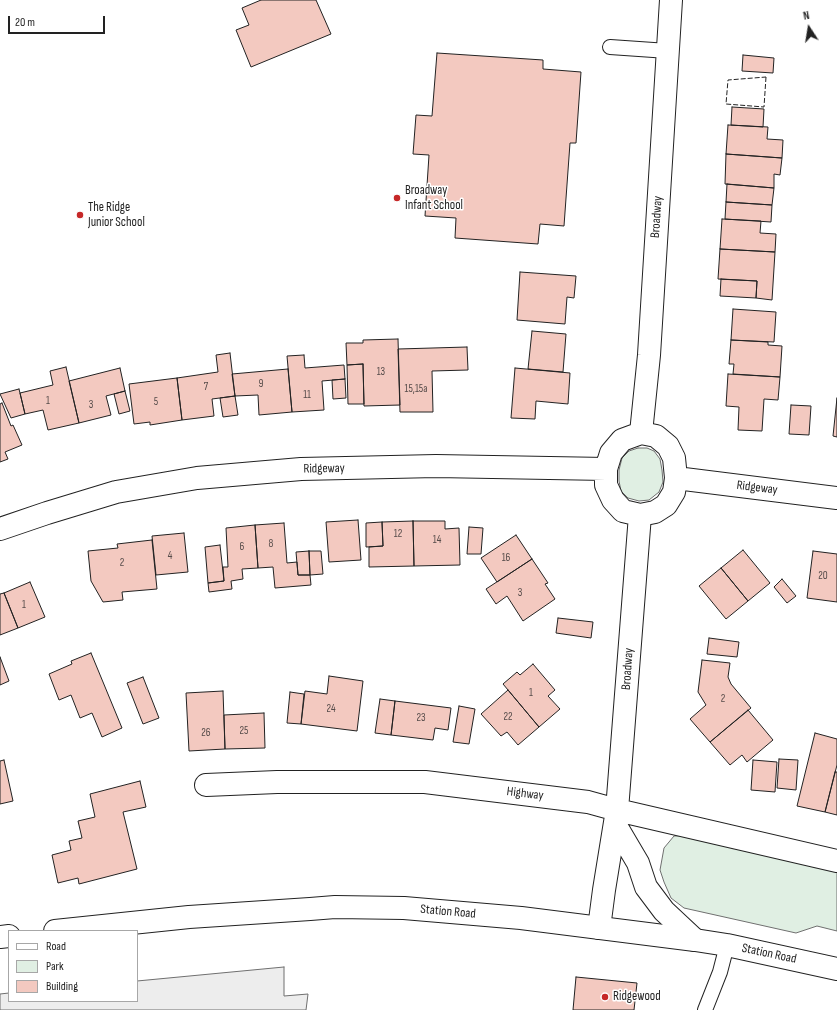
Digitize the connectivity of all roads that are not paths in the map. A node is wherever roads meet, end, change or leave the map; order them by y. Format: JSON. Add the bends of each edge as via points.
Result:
{"nodes":[{"id":1,"x":670,"y":0,"type":"edge"},
{"id":2,"x":610,"y":48,"type":"dead end"},
{"id":3,"x":668,"y":50,"type":"junction"},
{"id":4,"x":641,"y":433,"type":"junction"},
{"id":5,"x":606,"y":469,"type":"junction"},
{"id":6,"x":676,"y":478,"type":"junction"},
{"id":7,"x":837,"y":498,"type":"edge"},
{"id":8,"x":640,"y":515,"type":"junction"},
{"id":9,"x":0,"y":529,"type":"edge"},
{"id":10,"x":206,"y":785,"type":"dead end"},
{"id":11,"x":616,"y":817,"type":"junction"},
{"id":12,"x":837,"y":862,"type":"edge"},
{"id":13,"x":599,"y":928,"type":"junction"},
{"id":14,"x":65,"y":930,"type":"edge"},
{"id":15,"x":695,"y":940,"type":"junction"},
{"id":16,"x":727,"y":945,"type":"junction"},
{"id":17,"x":837,"y":969,"type":"edge"},
{"id":18,"x":705,"y":1010,"type":"edge"}],
"edges":[{"from":1,"to":3,"type":"street","name":"Broadway"},
{"from":2,"to":3,"type":"lane"},
{"from":3,"to":4,"type":"street","name":"Broadway","via":[[649,355]]},
{"from":4,"to":5,"type":"street","via":[[622,440],[611,453]]},
{"from":4,"to":6,"type":"street","via":[[656,436],[668,446],[674,458]]},
{"from":5,"to":8,"type":"street","via":[[606,485],[613,500],[623,511]]},
{"from":5,"to":9,"type":"street","name":"Ridgeway","via":[[436,466],[301,469],[197,478],[124,491]]},
{"from":6,"to":7,"type":"street","name":"Ridgeway"},
{"from":6,"to":8,"type":"street","via":[[674,492],[666,505],[655,512]]},
{"from":8,"to":11,"type":"street","name":"Broadway"},
{"from":10,"to":11,"type":"street","name":"Highway","via":[[277,782],[425,782],[588,802]]},
{"from":11,"to":12,"type":"street","name":"Highway"},
{"from":11,"to":13,"type":"street","name":"Broadway"},
{"from":11,"to":15,"type":"street","via":[[638,863],[646,887],[664,911]]},
{"from":13,"to":14,"type":"street","name":"Station Road","via":[[522,918],[412,909],[335,907],[189,917]]},
{"from":13,"to":15,"type":"street","name":"Station Road"},
{"from":15,"to":16,"type":"street","name":"Station Road"},
{"from":16,"to":17,"type":"street","name":"Station Road"},
{"from":16,"to":18,"type":"lane","via":[[720,972]]}]}
